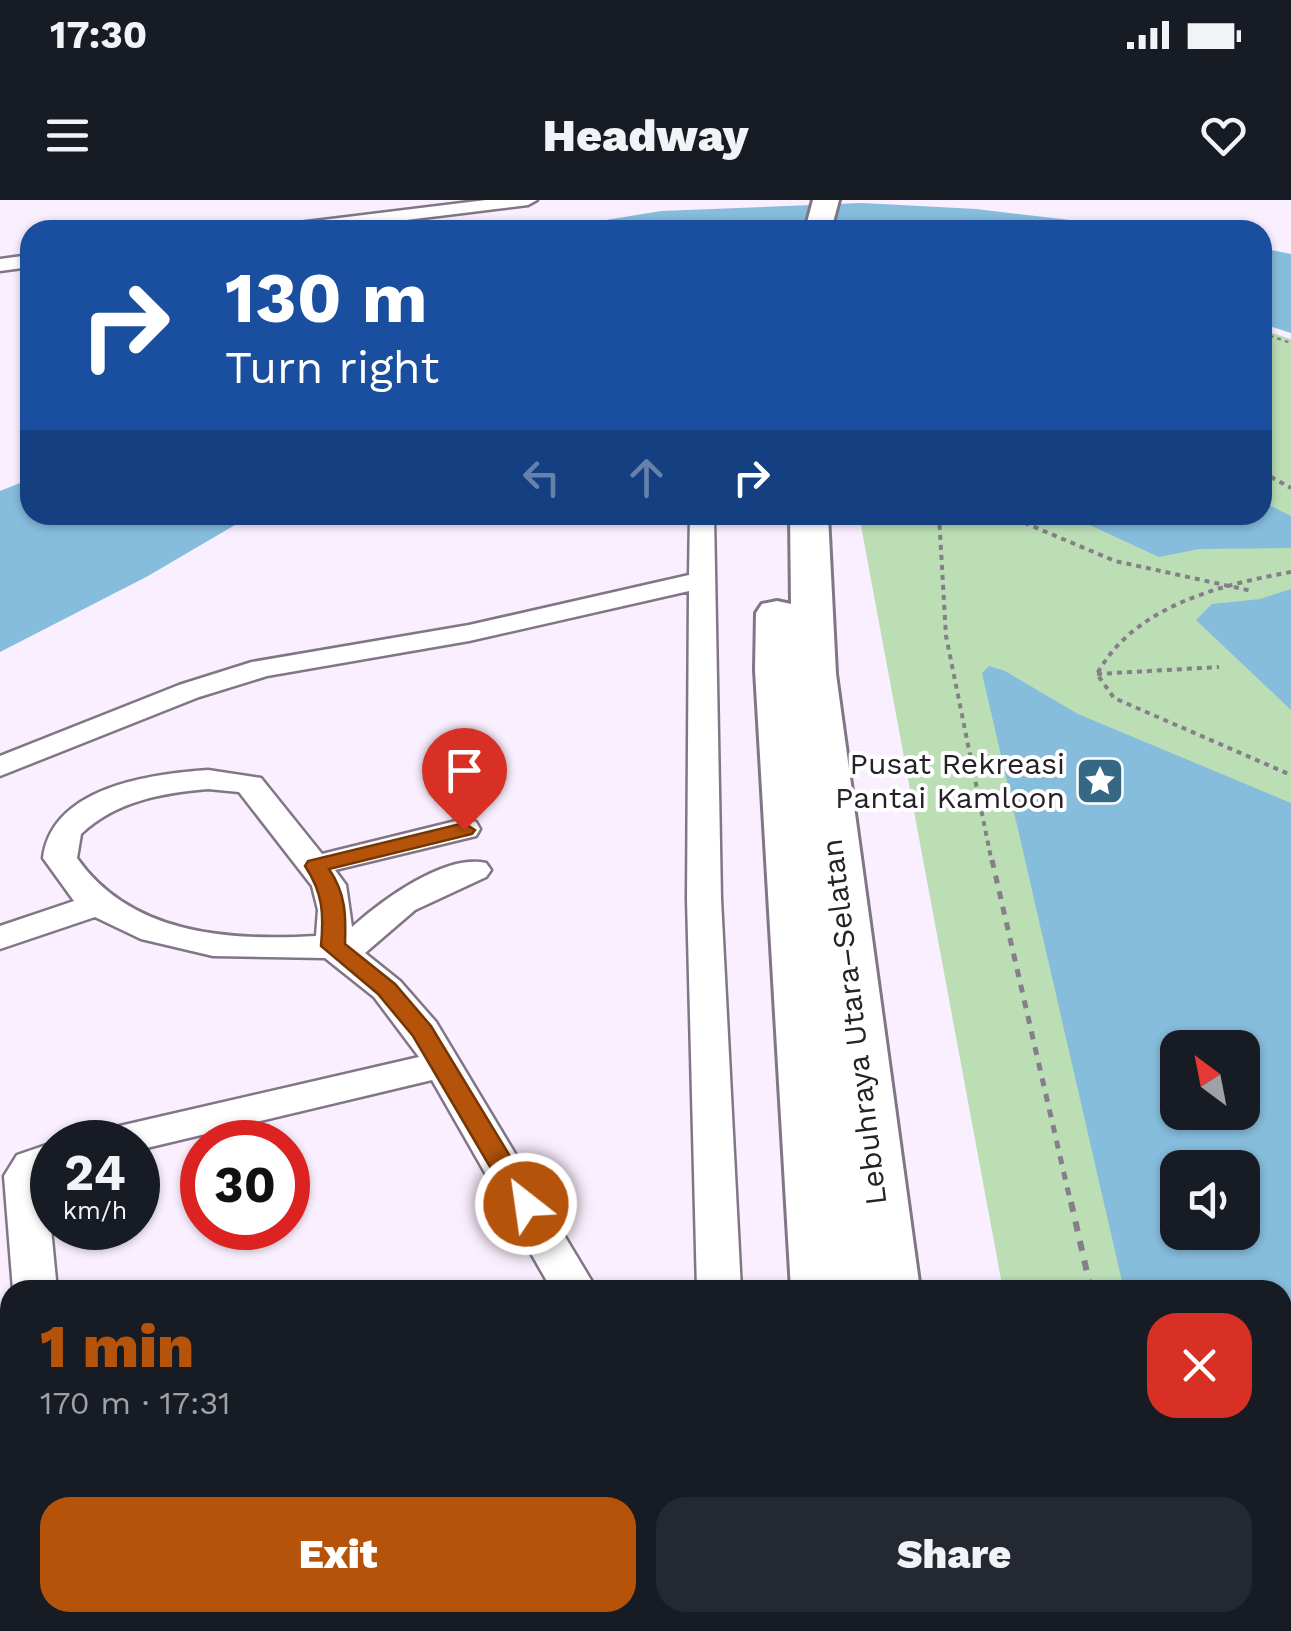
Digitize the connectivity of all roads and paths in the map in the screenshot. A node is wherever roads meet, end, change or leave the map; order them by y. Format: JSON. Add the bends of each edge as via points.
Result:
{"nodes":[{"id":1,"x":528,"y":200,"type":"edge"},
{"id":2,"x":364,"y":220,"type":"edge"},
{"id":3,"x":702,"y":525,"type":"edge"},
{"id":4,"x":776,"y":525,"type":"edge"},
{"id":5,"x":809,"y":525,"type":"edge"},
{"id":6,"x":940,"y":525,"type":"edge"},
{"id":7,"x":1032,"y":525,"type":"edge"},
{"id":8,"x":1291,"y":572,"type":"edge"},
{"id":9,"x":700,"y":581,"type":"junction"},
{"id":10,"x":1224,"y":584,"type":"junction"},
{"id":11,"x":1252,"y":591,"type":"dead end"},
{"id":12,"x":1220,"y":666,"type":"dead end"},
{"id":13,"x":1097,"y":674,"type":"junction"},
{"id":14,"x":0,"y":768,"type":"edge"},
{"id":15,"x":1291,"y":776,"type":"edge"},
{"id":16,"x":464,"y":830,"type":"dead end"},
{"id":17,"x":316,"y":866,"type":"junction"},
{"id":18,"x":474,"y":870,"type":"dead end"},
{"id":19,"x":98,"y":904,"type":"junction"},
{"id":20,"x":0,"y":938,"type":"edge"},
{"id":21,"x":338,"y":951,"type":"junction"},
{"id":22,"x":440,"y":1065,"type":"junction"},
{"id":23,"x":160,"y":1131,"type":"edge"},
{"id":24,"x":30,"y":1168,"type":"edge"},
{"id":25,"x":30,"y":1233,"type":"edge"},
{"id":26,"x":31,"y":1250,"type":"edge"},
{"id":27,"x":34,"y":1280,"type":"edge"},
{"id":28,"x":569,"y":1280,"type":"edge"},
{"id":29,"x":719,"y":1280,"type":"edge"},
{"id":30,"x":823,"y":1280,"type":"edge"},
{"id":31,"x":885,"y":1280,"type":"edge"},
{"id":32,"x":1089,"y":1280,"type":"edge"}],
"edges":[{"from":1,"to":2,"type":"street"},
{"from":3,"to":9,"type":"street"},
{"from":4,"to":30,"type":"highway","name":"Lebuhraya Utara–Selatan","via":[[777,670]]},
{"from":5,"to":31,"type":"highway","name":"Lebuhraya Utara–Selatan","via":[[814,674]]},
{"from":6,"to":32,"type":"path","via":[[946,636]]},
{"from":7,"to":10,"type":"path","via":[[1115,560]]},
{"from":8,"to":10,"type":"path"},
{"from":9,"to":14,"type":"street","via":[[470,633],[250,671]]},
{"from":9,"to":29,"type":"street"},
{"from":10,"to":11,"type":"path"},
{"from":10,"to":13,"type":"path","via":[[1134,629],[1103,656]]},
{"from":12,"to":13,"type":"path"},
{"from":13,"to":15,"type":"path","via":[[1114,698]]},
{"from":16,"to":17,"type":"street"},
{"from":17,"to":19,"type":"street","via":[[250,785],[169,783],[112,800],[69,827],[60,858]]},
{"from":17,"to":21,"type":"street","via":[[335,910]]},
{"from":18,"to":21,"type":"street","via":[[400,902]]},
{"from":19,"to":20,"type":"street"},
{"from":19,"to":21,"type":"street","via":[[202,943]]},
{"from":21,"to":22,"type":"street","via":[[406,1010]]},
{"from":22,"to":23,"type":"street"},
{"from":22,"to":28,"type":"street"},
{"from":24,"to":25,"type":"street"},
{"from":26,"to":27,"type":"street"}]}
